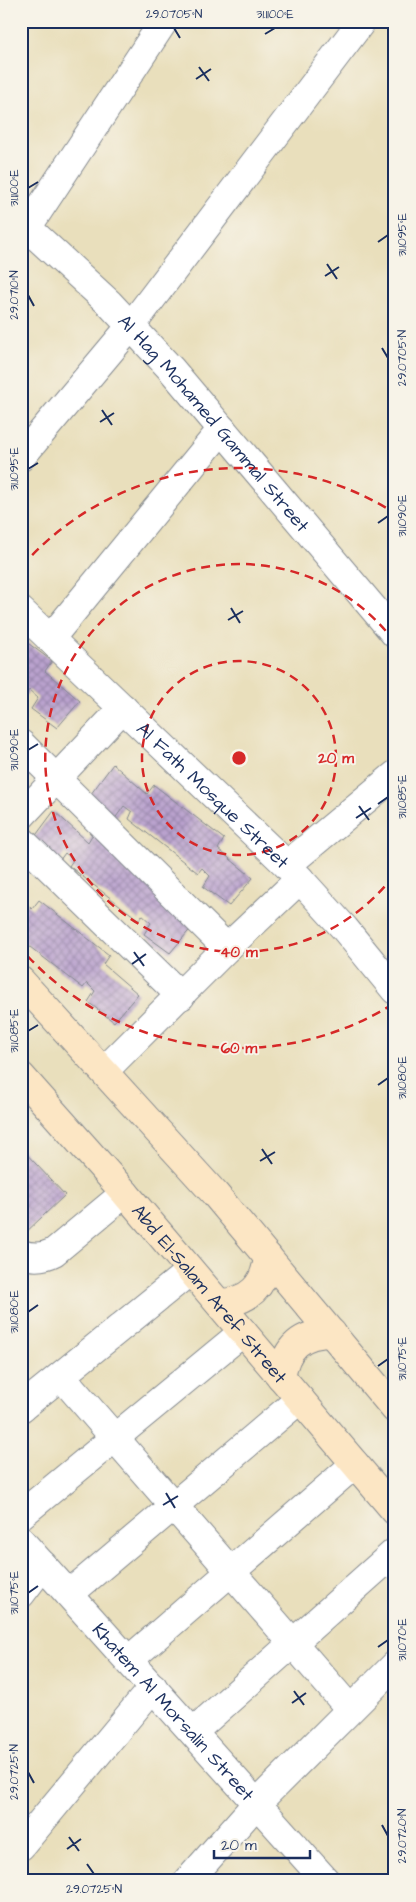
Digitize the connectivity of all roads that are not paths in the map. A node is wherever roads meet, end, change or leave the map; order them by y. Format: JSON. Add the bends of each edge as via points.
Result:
{"nodes":[{"id":1,"x":164,"y":21,"type":"edge"},
{"id":2,"x":362,"y":21,"type":"edge"},
{"id":3,"x":23,"y":228,"type":"edge"},
{"id":4,"x":131,"y":326,"type":"junction"},
{"id":5,"x":222,"y":429,"type":"junction"},
{"id":6,"x":21,"y":456,"type":"edge"},
{"id":7,"x":21,"y":611,"type":"edge"},
{"id":8,"x":395,"y":634,"type":"edge"},
{"id":9,"x":50,"y":639,"type":"junction"},
{"id":10,"x":123,"y":708,"type":"junction"},
{"id":11,"x":21,"y":744,"type":"edge"},
{"id":12,"x":395,"y":775,"type":"edge"},
{"id":13,"x":57,"y":779,"type":"junction"},
{"id":14,"x":21,"y":816,"type":"edge"},
{"id":15,"x":21,"y":840,"type":"edge"},
{"id":16,"x":293,"y":872,"type":"junction"},
{"id":17,"x":227,"y":948,"type":"junction"},
{"id":18,"x":21,"y":981,"type":"edge"},
{"id":19,"x":395,"y":990,"type":"edge"},
{"id":20,"x":181,"y":996,"type":"junction"},
{"id":21,"x":104,"y":1071,"type":"junction"},
{"id":22,"x":21,"y":1076,"type":"edge"},
{"id":23,"x":125,"y":1193,"type":"junction"},
{"id":24,"x":21,"y":1254,"type":"edge"},
{"id":25,"x":268,"y":1256,"type":"junction"},
{"id":26,"x":190,"y":1271,"type":"junction"},
{"id":27,"x":219,"y":1303,"type":"junction"},
{"id":28,"x":243,"y":1332,"type":"junction"},
{"id":29,"x":332,"y":1333,"type":"junction"},
{"id":30,"x":62,"y":1376,"type":"junction"},
{"id":31,"x":281,"y":1377,"type":"junction"},
{"id":32,"x":300,"y":1398,"type":"junction"},
{"id":33,"x":21,"y":1408,"type":"edge"},
{"id":34,"x":395,"y":1409,"type":"edge"},
{"id":35,"x":115,"y":1438,"type":"junction"},
{"id":36,"x":355,"y":1464,"type":"junction"},
{"id":37,"x":174,"y":1505,"type":"junction"},
{"id":38,"x":395,"y":1511,"type":"edge"},
{"id":39,"x":21,"y":1515,"type":"edge"},
{"id":40,"x":21,"y":1540,"type":"edge"},
{"id":41,"x":395,"y":1552,"type":"edge"},
{"id":42,"x":43,"y":1565,"type":"junction"},
{"id":43,"x":231,"y":1571,"type":"junction"},
{"id":44,"x":21,"y":1594,"type":"edge"},
{"id":45,"x":69,"y":1594,"type":"junction"},
{"id":46,"x":293,"y":1643,"type":"junction"},
{"id":47,"x":129,"y":1660,"type":"junction"},
{"id":48,"x":395,"y":1664,"type":"edge"},
{"id":49,"x":153,"y":1687,"type":"junction"},
{"id":50,"x":350,"y":1709,"type":"junction"},
{"id":51,"x":193,"y":1732,"type":"junction"},
{"id":52,"x":257,"y":1803,"type":"junction"},
{"id":53,"x":21,"y":1846,"type":"edge"},
{"id":54,"x":188,"y":1881,"type":"edge"},
{"id":55,"x":326,"y":1881,"type":"edge"}],
"edges":[{"from":1,"to":3,"type":"street"},
{"from":2,"to":4,"type":"street"},
{"from":3,"to":4,"type":"street","name":"Al Hag Mohamed Gammal Street"},
{"from":4,"to":5,"type":"street","name":"Al Hag Mohamed Gammal Street"},
{"from":4,"to":6,"type":"street"},
{"from":5,"to":8,"type":"street","name":"Al Hag Mohamed Gammal Street"},
{"from":5,"to":9,"type":"street"},
{"from":7,"to":9,"type":"street","name":"Al Fath Mosque Street"},
{"from":9,"to":10,"type":"street","name":"Al Fath Mosque Street"},
{"from":10,"to":13,"type":"street"},
{"from":10,"to":16,"type":"street","name":"Al Fath Mosque Street"},
{"from":11,"to":13,"type":"street"},
{"from":12,"to":16,"type":"street"},
{"from":13,"to":14,"type":"street"},
{"from":13,"to":17,"type":"street"},
{"from":15,"to":20,"type":"street"},
{"from":16,"to":17,"type":"street"},
{"from":16,"to":19,"type":"street","name":"Al Fath Mosque Street"},
{"from":17,"to":20,"type":"street"},
{"from":18,"to":21,"type":"main road"},
{"from":20,"to":21,"type":"street"},
{"from":21,"to":25,"type":"main road"},
{"from":22,"to":23,"type":"main road","name":"Abd El-Salam Aref Street"},
{"from":23,"to":24,"type":"street","via":[[54,1252],[38,1257]]},
{"from":23,"to":26,"type":"main road","name":"Abd El-Salam Aref Street"},
{"from":25,"to":27,"type":"main road","via":[[267,1269],[254,1291],[232,1303]]},
{"from":25,"to":29,"type":"main road"},
{"from":26,"to":27,"type":"main road","name":"Abd El-Salam Aref Street"},
{"from":26,"to":30,"type":"street"},
{"from":27,"to":28,"type":"main road","name":"Abd El-Salam Aref Street"},
{"from":28,"to":31,"type":"main road","name":"Abd El-Salam Aref Street"},
{"from":28,"to":35,"type":"street"},
{"from":29,"to":31,"type":"main road","via":[[307,1336],[296,1343],[283,1364]]},
{"from":29,"to":34,"type":"main road"},
{"from":30,"to":33,"type":"street"},
{"from":30,"to":35,"type":"street"},
{"from":31,"to":32,"type":"main road","name":"Abd El-Salam Aref Street"},
{"from":32,"to":36,"type":"main road","name":"Abd El-Salam Aref Street"},
{"from":32,"to":37,"type":"street"},
{"from":35,"to":37,"type":"street"},
{"from":35,"to":39,"type":"street"},
{"from":36,"to":38,"type":"main road","name":"Abd El-Salam Aref Street"},
{"from":36,"to":43,"type":"street"},
{"from":37,"to":43,"type":"street"},
{"from":37,"to":45,"type":"street"},
{"from":40,"to":42,"type":"street","name":"Khatem Al Morsalin Street"},
{"from":41,"to":46,"type":"street"},
{"from":42,"to":44,"type":"street"},
{"from":42,"to":45,"type":"street","name":"Khatem Al Morsalin Street"},
{"from":43,"to":46,"type":"street"},
{"from":43,"to":47,"type":"street"},
{"from":45,"to":47,"type":"street","name":"Khatem Al Morsalin Street"},
{"from":46,"to":50,"type":"street"},
{"from":46,"to":51,"type":"street"},
{"from":47,"to":49,"type":"street","name":"Khatem Al Morsalin Street"},
{"from":48,"to":50,"type":"street"},
{"from":49,"to":51,"type":"street","name":"Khatem Al Morsalin Street"},
{"from":49,"to":53,"type":"street"},
{"from":50,"to":52,"type":"street"},
{"from":51,"to":52,"type":"street","name":"Khatem Al Morsalin Street"},
{"from":52,"to":54,"type":"street"},
{"from":52,"to":55,"type":"street","name":"Khatem Al Morsalin Street"}]}
